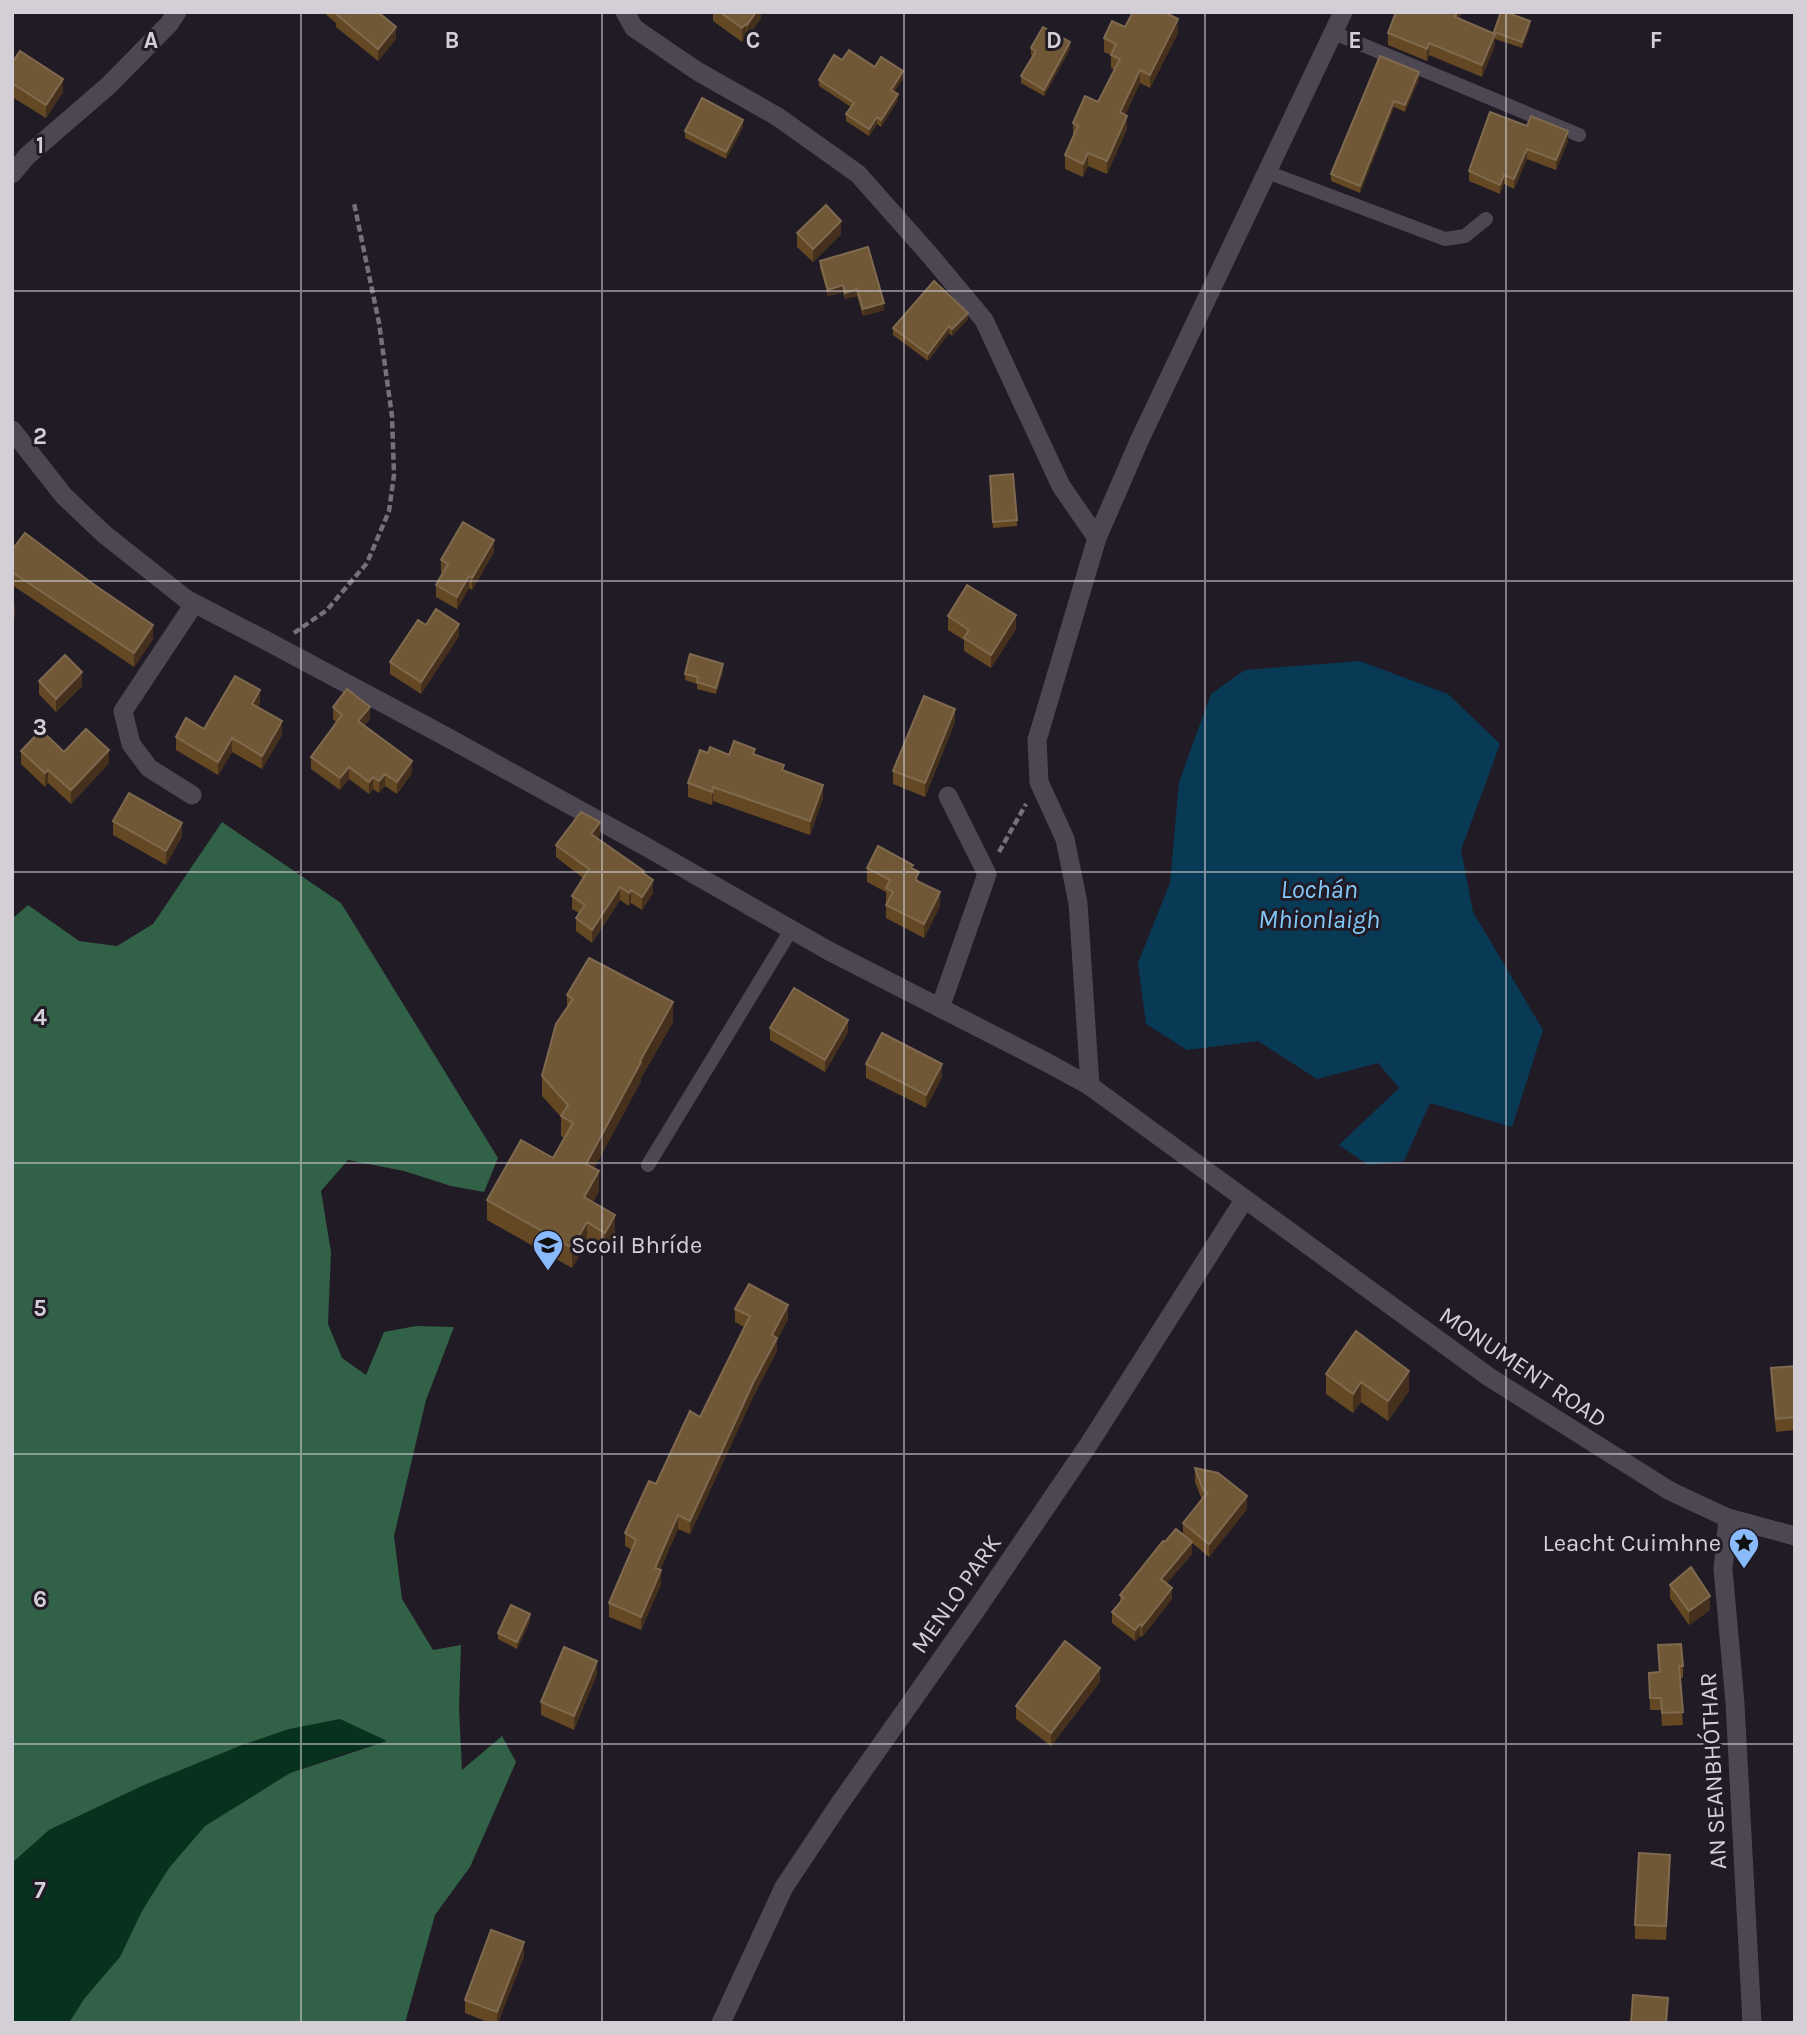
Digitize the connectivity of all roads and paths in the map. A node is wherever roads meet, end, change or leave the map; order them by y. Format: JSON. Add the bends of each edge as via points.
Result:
{"nodes":[{"id":1,"x":177,"y":12,"type":"edge"},
{"id":2,"x":625,"y":12,"type":"edge"},
{"id":3,"x":1343,"y":12,"type":"edge"},
{"id":4,"x":1334,"y":33,"type":"junction"},
{"id":5,"x":1579,"y":135,"type":"dead end"},
{"id":6,"x":1267,"y":172,"type":"junction"},
{"id":7,"x":12,"y":174,"type":"edge"},
{"id":8,"x":354,"y":203,"type":"dead end"},
{"id":9,"x":1486,"y":219,"type":"dead end"},
{"id":10,"x":12,"y":430,"type":"edge"},
{"id":11,"x":1097,"y":538,"type":"junction"},
{"id":12,"x":194,"y":604,"type":"junction"},
{"id":13,"x":275,"y":645,"type":"junction"},
{"id":14,"x":1039,"y":782,"type":"junction"},
{"id":15,"x":192,"y":795,"type":"dead end"},
{"id":16,"x":948,"y":796,"type":"dead end"},
{"id":17,"x":987,"y":874,"type":"junction"},
{"id":18,"x":791,"y":929,"type":"junction"},
{"id":19,"x":940,"y":1008,"type":"junction"},
{"id":20,"x":1090,"y":1086,"type":"junction"},
{"id":21,"x":648,"y":1165,"type":"dead end"},
{"id":22,"x":1244,"y":1200,"type":"junction"},
{"id":23,"x":1728,"y":1518,"type":"junction"},
{"id":24,"x":1795,"y":1536,"type":"edge"},
{"id":25,"x":721,"y":2023,"type":"edge"},
{"id":26,"x":1752,"y":2023,"type":"edge"}],
"edges":[{"from":1,"to":7,"type":"street","via":[[109,85]]},
{"from":2,"to":11,"type":"street","via":[[634,28],[778,117],[858,174],[984,320],[1061,486]]},
{"from":3,"to":4,"type":"street"},
{"from":4,"to":5,"type":"lane"},
{"from":4,"to":6,"type":"street"},
{"from":6,"to":9,"type":"lane","via":[[1445,239],[1465,236]]},
{"from":6,"to":11,"type":"street"},
{"from":8,"to":13,"type":"path","via":[[379,323],[392,416],[394,475],[389,511],[367,563],[327,610]]},
{"from":10,"to":12,"type":"street","name":"MONUMENT ROAD","via":[[64,496],[104,534]]},
{"from":11,"to":14,"type":"street","via":[[1037,740]]},
{"from":12,"to":13,"type":"street","name":"MONUMENT ROAD"},
{"from":12,"to":15,"type":"street","via":[[123,711],[131,744],[149,768]]},
{"from":13,"to":18,"type":"street","name":"MONUMENT ROAD"},
{"from":14,"to":17,"type":"path"},
{"from":14,"to":20,"type":"street","via":[[1065,839],[1078,903]]},
{"from":16,"to":17,"type":"street"},
{"from":17,"to":19,"type":"street"},
{"from":18,"to":19,"type":"street","name":"MONUMENT ROAD"},
{"from":18,"to":21,"type":"lane"},
{"from":19,"to":20,"type":"street","name":"MONUMENT ROAD"},
{"from":20,"to":22,"type":"street","name":"MONUMENT ROAD"},
{"from":22,"to":23,"type":"street","name":"MONUMENT ROAD","via":[[1489,1377],[1670,1491]]},
{"from":22,"to":25,"type":"street","name":"MENLO PARK","via":[[1088,1444],[784,1888]]},
{"from":23,"to":24,"type":"street","name":"MONUMENT ROAD"},
{"from":23,"to":26,"type":"street","name":"AN SEANBHÓTHAR","via":[[1723,1569]]}]}
